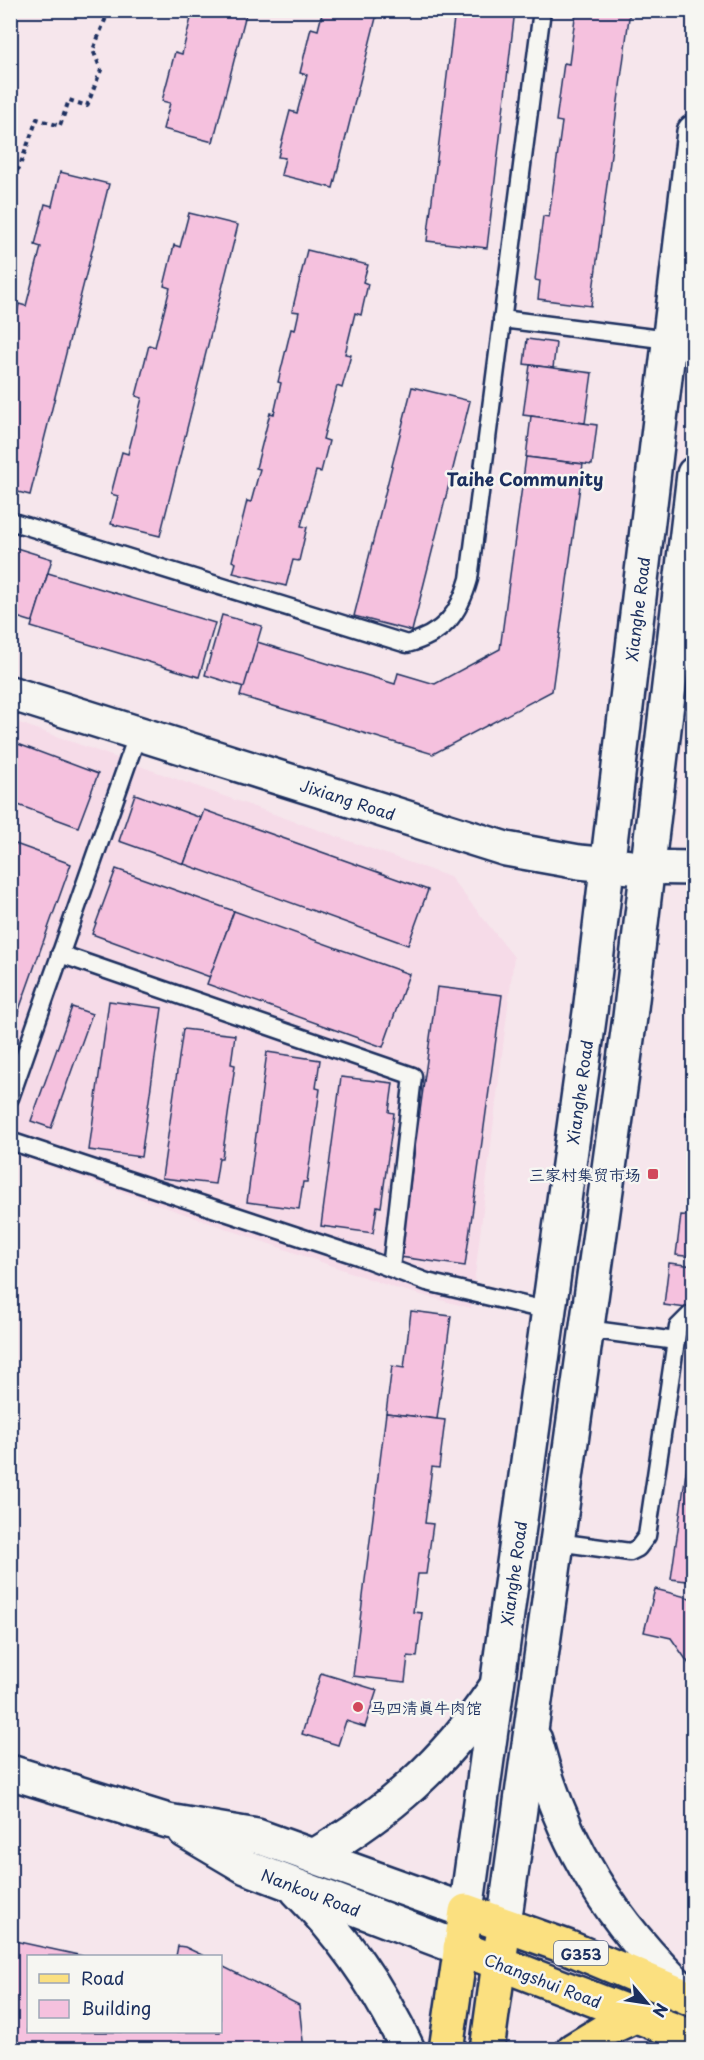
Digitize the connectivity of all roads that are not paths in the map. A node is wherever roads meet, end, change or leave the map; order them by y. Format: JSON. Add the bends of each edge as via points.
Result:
{"nodes":[{"id":1,"x":542,"y":10,"type":"edge"},
{"id":2,"x":693,"y":132,"type":"edge"},
{"id":3,"x":502,"y":319,"type":"junction"},
{"id":4,"x":669,"y":340,"type":"junction"},
{"id":5,"x":693,"y":474,"type":"edge"},
{"id":6,"x":10,"y":520,"type":"edge"},
{"id":7,"x":10,"y":693,"type":"edge"},
{"id":8,"x":138,"y":733,"type":"junction"},
{"id":9,"x":607,"y":865,"type":"junction"},
{"id":10,"x":648,"y":867,"type":"junction"},
{"id":11,"x":693,"y":868,"type":"edge"},
{"id":12,"x":60,"y":954,"type":"junction"},
{"id":13,"x":10,"y":1098,"type":"edge"},
{"id":14,"x":10,"y":1141,"type":"edge"},
{"id":15,"x":391,"y":1268,"type":"junction"},
{"id":16,"x":549,"y":1311,"type":"junction"},
{"id":17,"x":693,"y":1315,"type":"edge"},
{"id":18,"x":587,"y":1329,"type":"junction"},
{"id":19,"x":676,"y":1341,"type":"junction"},
{"id":20,"x":557,"y":1542,"type":"junction"},
{"id":21,"x":497,"y":1686,"type":"junction"},
{"id":22,"x":532,"y":1728,"type":"junction"},
{"id":23,"x":10,"y":1772,"type":"edge"},
{"id":24,"x":168,"y":1821,"type":"junction"},
{"id":25,"x":314,"y":1856,"type":"junction"},
{"id":26,"x":291,"y":1884,"type":"junction"},
{"id":27,"x":466,"y":1911,"type":"junction"},
{"id":28,"x":504,"y":1924,"type":"junction"},
{"id":29,"x":460,"y":1948,"type":"junction"},
{"id":30,"x":499,"y":1963,"type":"junction"},
{"id":31,"x":692,"y":1999,"type":"edge"},
{"id":32,"x":637,"y":2015,"type":"junction"},
{"id":33,"x":693,"y":2038,"type":"edge"},
{"id":34,"x":408,"y":2049,"type":"edge"},
{"id":35,"x":446,"y":2049,"type":"edge"},
{"id":36,"x":487,"y":2049,"type":"edge"},
{"id":37,"x":573,"y":2049,"type":"edge"}],
"edges":[{"from":1,"to":3,"type":"lane"},
{"from":2,"to":4,"type":"main road","name":"Xianghe Road"},
{"from":3,"to":4,"type":"lane"},
{"from":3,"to":6,"type":"lane","via":[[469,579],[457,611],[422,640],[407,644]]},
{"from":4,"to":9,"type":"main road","name":"Xianghe Road"},
{"from":5,"to":10,"type":"main road"},
{"from":7,"to":8,"type":"main road","name":"Jixiang Road"},
{"from":8,"to":9,"type":"main road","name":"Jixiang Road","via":[[506,849]]},
{"from":8,"to":12,"type":"lane"},
{"from":9,"to":10,"type":"main road","name":"Jixiang Road"},
{"from":9,"to":16,"type":"main road","name":"Xianghe Road"},
{"from":10,"to":11,"type":"main road","name":"Jixiang Road"},
{"from":10,"to":18,"type":"main road"},
{"from":12,"to":13,"type":"lane"},
{"from":12,"to":15,"type":"lane","via":[[413,1076]]},
{"from":14,"to":15,"type":"lane"},
{"from":15,"to":16,"type":"lane","via":[[427,1282]]},
{"from":16,"to":21,"type":"main road","name":"Xianghe Road"},
{"from":17,"to":19,"type":"lane","via":[[678,1327]]},
{"from":18,"to":19,"type":"lane"},
{"from":18,"to":20,"type":"main road"},
{"from":19,"to":20,"type":"lane","via":[[647,1536],[630,1552]]},
{"from":20,"to":22,"type":"main road"},
{"from":21,"to":25,"type":"main road","via":[[429,1771],[375,1818]]},
{"from":21,"to":27,"type":"main road","name":"Xianghe Road"},
{"from":22,"to":28,"type":"main road"},
{"from":22,"to":31,"type":"main road","via":[[558,1813],[598,1891],[657,1966]]},
{"from":23,"to":24,"type":"main road","name":"Nankou Road"},
{"from":24,"to":25,"type":"main road","name":"Nankou Road","via":[[257,1836]]},
{"from":24,"to":26,"type":"main road","name":"Nankou Road","via":[[246,1867]]},
{"from":25,"to":27,"type":"main road","name":"Nankou Road"},
{"from":26,"to":29,"type":"main road","name":"Nankou Road"},
{"from":26,"to":34,"type":"main road","via":[[352,1953],[391,2013]]},
{"from":27,"to":28,"type":"main road","number":"G353"},
{"from":27,"to":29,"type":"main road","name":"Xianghe Road"},
{"from":28,"to":30,"type":"main road"},
{"from":28,"to":31,"type":"main road","number":"G353"},
{"from":29,"to":30,"type":"main road","name":"Changshui Road"},
{"from":29,"to":35,"type":"main road","name":"Xianghe Road"},
{"from":30,"to":32,"type":"main road","name":"Changshui Road","number":"G353"},
{"from":30,"to":36,"type":"main road"},
{"from":32,"to":33,"type":"main road","name":"Changshui Road","number":"G353"},
{"from":32,"to":37,"type":"main road"}]}
